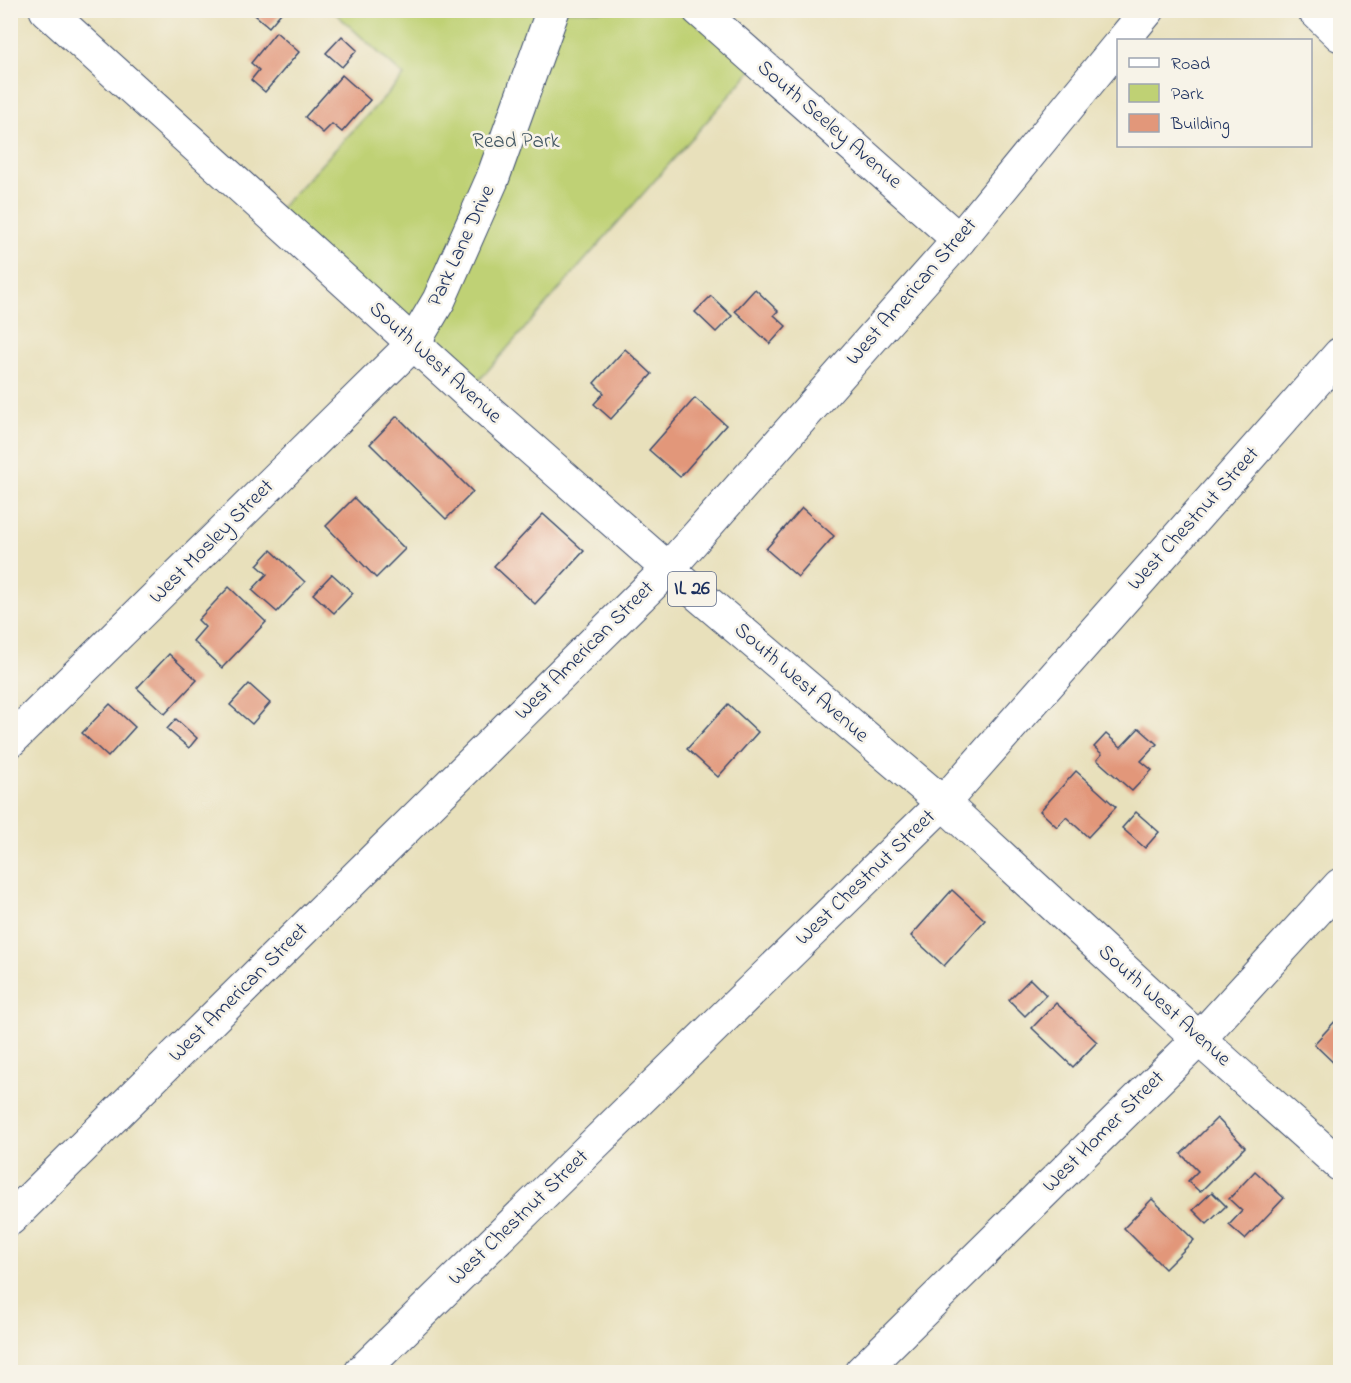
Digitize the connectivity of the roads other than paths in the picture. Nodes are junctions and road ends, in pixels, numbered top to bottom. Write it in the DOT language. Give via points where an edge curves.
graph roads {
  1 [pos="46,10"];
  2 [pos="554,10"];
  3 [pos="699,10"];
  4 [pos="1148,10"];
  5 [pos="1314,10"];
  6 [pos="1341,35"];
  7 [pos="1124,39"];
  8 [pos="1117,48"];
  9 [pos="959,240"];
  10 [pos="413,344"];
  11 [pos="1341,354"];
  12 [pos="668,569"];
  13 [pos="10,741"];
  14 [pos="942,803"];
  15 [pos="1341,885"];
  16 [pos="1198,1039"];
  17 [pos="1341,1165"];
  18 [pos="10,1219"];
  19 [pos="361,1372"];
  20 [pos="861,1372"];
  1 -- 10 [label="street, South West Avenue / IL 26"];
  2 -- 10 [label="street, Park Lane Drive" via="492,180 439,300"];
  3 -- 9 [label="street, South Seeley Avenue"];
  4 -- 7 [label="street"];
  5 -- 6 [label="street"];
  8 -- 9 [label="street, West American Street"];
  9 -- 12 [label="street, West American Street"];
  10 -- 12 [label="street, South West Avenue / IL 26"];
  10 -- 13 [label="street, West Mosley Street"];
  11 -- 14 [label="street, West Chestnut Street"];
  12 -- 14 [label="street, South West Avenue / IL 26"];
  12 -- 18 [label="street, West American Street"];
  14 -- 16 [label="street, South West Avenue / IL 26"];
  14 -- 19 [label="street, West Chestnut Street"];
  15 -- 16 [label="street, West Homer Street"];
  16 -- 17 [label="street, South West Avenue / IL 26"];
  16 -- 20 [label="street, West Homer Street"];
}
